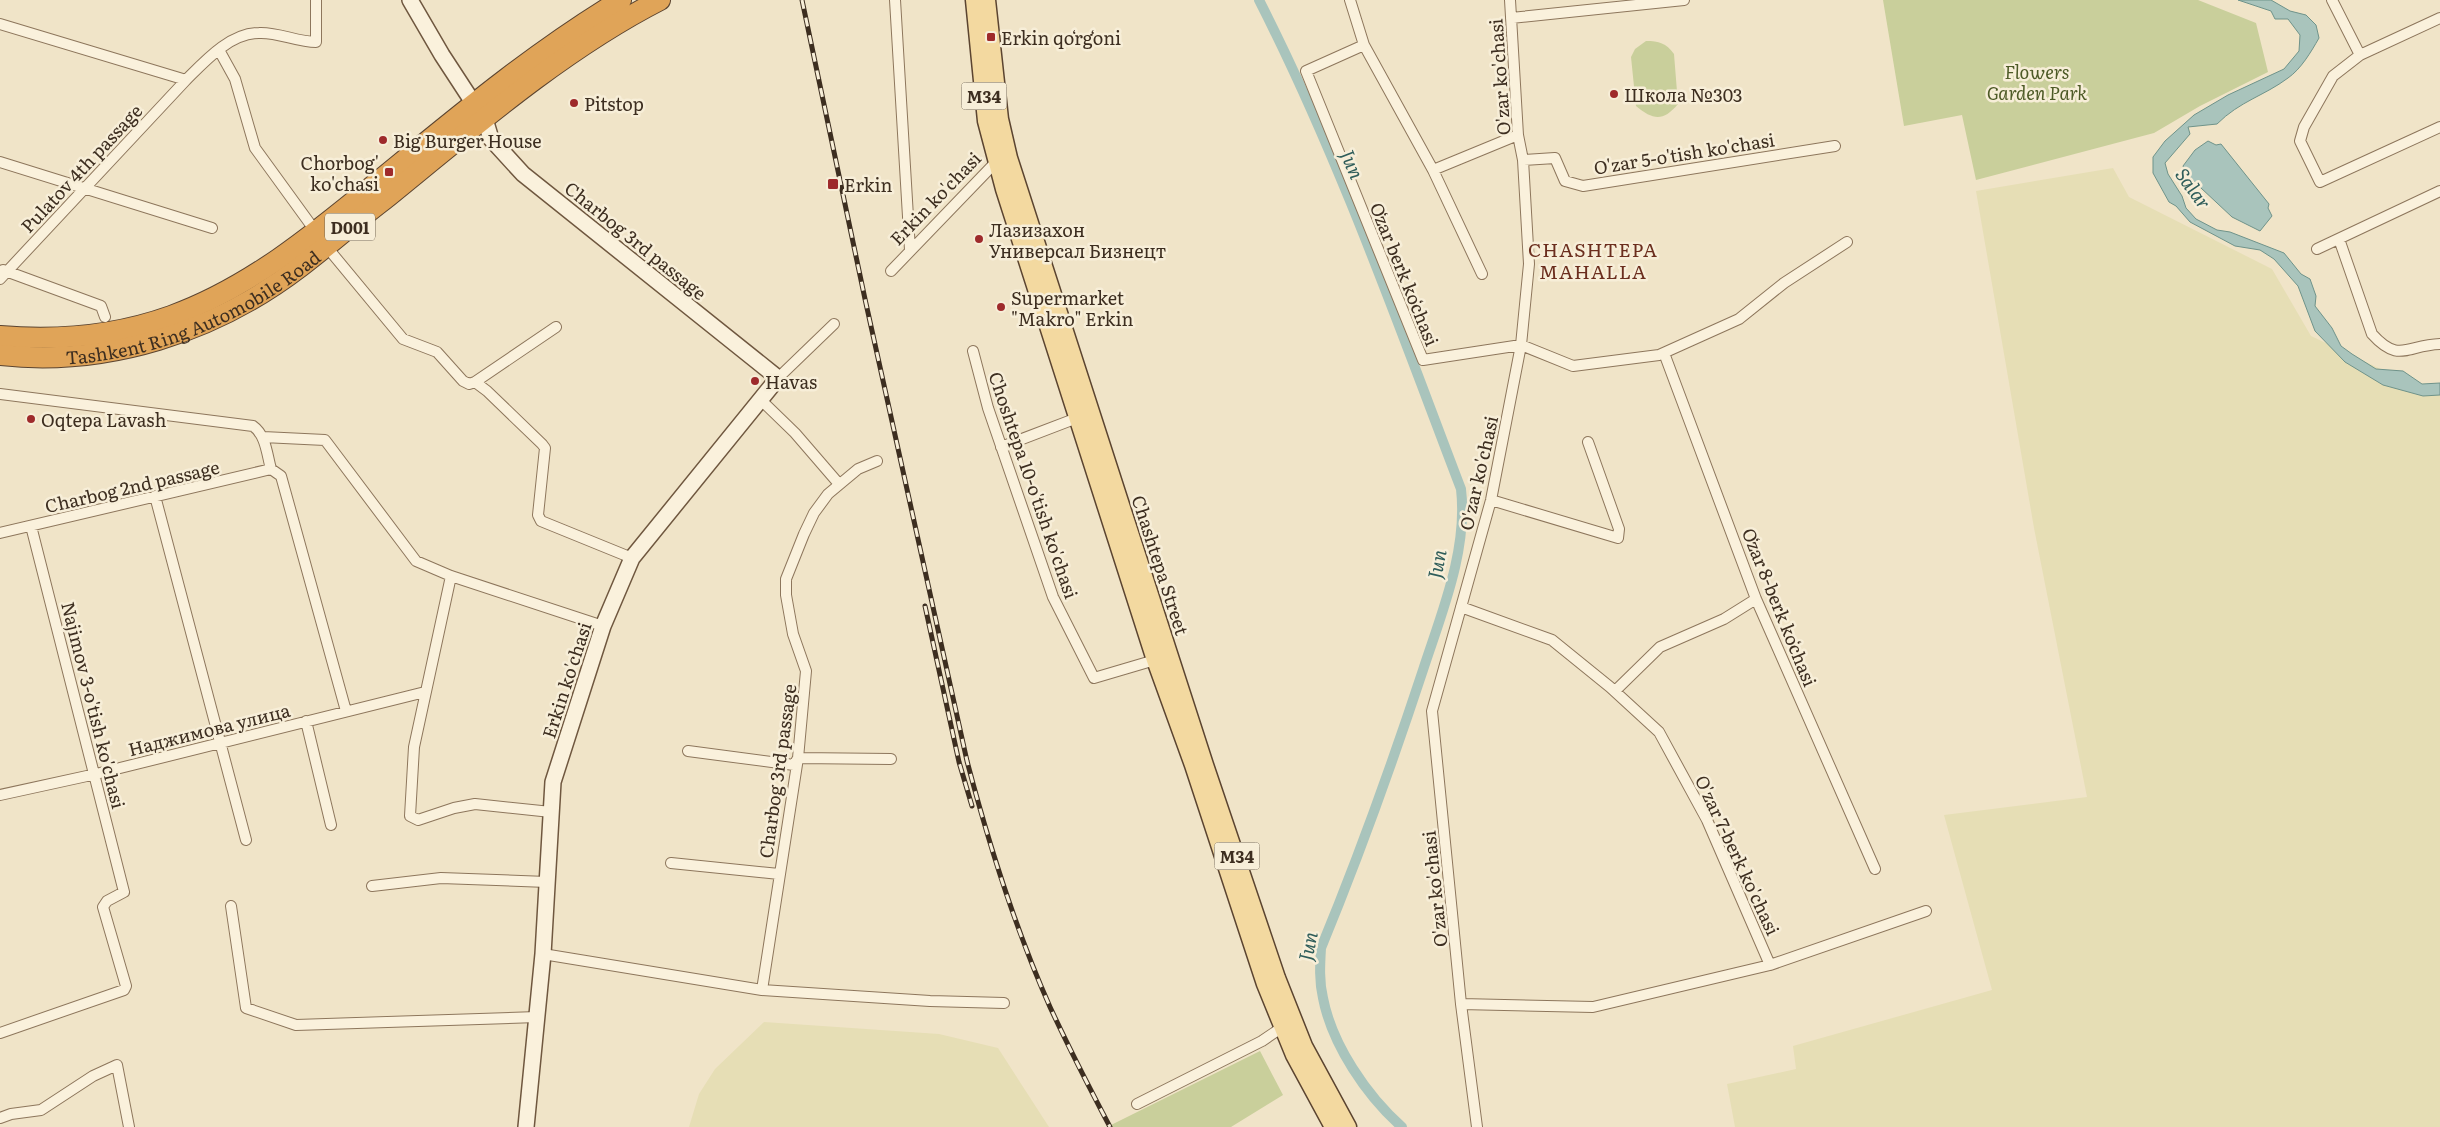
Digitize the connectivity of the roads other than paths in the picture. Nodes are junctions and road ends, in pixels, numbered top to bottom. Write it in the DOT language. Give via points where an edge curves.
graph roads {
  1 [pos="316,0"];
  2 [pos="410,0"];
  3 [pos="621,0"];
  4 [pos="660,0"];
  5 [pos="895,0"];
  6 [pos="974,0"];
  7 [pos="987,0"];
  8 [pos="1350,0"];
  9 [pos="1510,0"];
  10 [pos="1684,0"];
  11 [pos="2332,0"];
  12 [pos="1512,18"];
  13 [pos="2440,18"];
  14 [pos="0,24"];
  15 [pos="1364,46"];
  16 [pos="219,50"];
  17 [pos="2360,55"];
  18 [pos="186,80"];
  19 [pos="479,111"];
  20 [pos="2440,127"];
  21 [pos="1518,135"];
  22 [pos="1835,146"];
  23 [pos="1002,160"];
  24 [pos="1523,160"];
  25 [pos="0,162"];
  26 [pos="1433,170"];
  27 [pos="85,190"];
  28 [pos="2440,191"];
  29 [pos="212,228"];
  30 [pos="321,239"];
  31 [pos="2339,239"];
  32 [pos="1847,242"];
  33 [pos="2317,249"];
  34 [pos="910,250"];
  35 [pos="891,270"];
  36 [pos="2,273"];
  37 [pos="1482,274"];
  38 [pos="105,317"];
  39 [pos="834,324"];
  40 [pos="556,327"];
  41 [pos="0,336"];
  42 [pos="2440,344"];
  43 [pos="1521,345"];
  44 [pos="973,351"];
  45 [pos="1664,353"];
  46 [pos="0,355"];
  47 [pos="778,378"];
  48 [pos="475,382"];
  49 [pos="0,394"];
  50 [pos="761,400"];
  51 [pos="1077,418"];
  52 [pos="263,437"];
  53 [pos="1588,442"];
  54 [pos="1001,447"];
  55 [pos="877,461"];
  56 [pos="271,469"];
  57 [pos="839,484"];
  58 [pos="155,496"];
  59 [pos="1491,500"];
  60 [pos="31,526"];
  61 [pos="0,533"];
  62 [pos="632,558"];
  63 [pos="451,576"];
  64 [pos="1137,580"];
  65 [pos="1756,599"];
  66 [pos="1461,607"];
  67 [pos="603,626"];
  68 [pos="1155,660"];
  69 [pos="1615,691"];
  70 [pos="425,692"];
  71 [pos="346,711"];
  72 [pos="306,721"];
  73 [pos="220,742"];
  74 [pos="688,751"];
  75 [pos="798,758"];
  76 [pos="891,759"];
  77 [pos="96,774"];
  78 [pos="0,795"];
  79 [pos="551,812"];
  80 [pos="331,825"];
  81 [pos="246,840"];
  82 [pos="671,862"];
  83 [pos="1875,869"];
  84 [pos="779,874"];
  85 [pos="547,882"];
  86 [pos="372,886"];
  87 [pos="231,906"];
  88 [pos="1926,911"];
  89 [pos="543,954"];
  90 [pos="1770,965"];
  91 [pos="762,990"];
  92 [pos="1004,1003"];
  93 [pos="1462,1004"];
  94 [pos="537,1017"];
  95 [pos="1281,1028"];
  96 [pos="0,1033"];
  97 [pos="1137,1104"];
  98 [pos="0,1118"];
  99 [pos="129,1127"];
  100 [pos="526,1127"];
  101 [pos="1333,1127"];
  102 [pos="1348,1127"];
  103 [pos="1477,1127"];
  1 -- 16 [label="street, Pulatov 4th passage" via="316,42 260,32 241,35"];
  2 -- 19 [label="main road, Charbog 3rd passage"];
  3 -- 19 [label="highway, Tashkent Ring Automobile Road / D001" via="573,30"];
  4 -- 19 [label="highway, Tashkent Ring Automobile Road / D001"];
  5 -- 34 [label="street"];
  6 -- 23 [label="main road, Chashtepa Street / M34" via="986,121"];
  7 -- 23 [label="main road, Chashtepa Street / M34"];
  8 -- 15 [label="street"];
  9 -- 12 [label="street, O'zar ko'chasi"];
  10 -- 12 [label="street"];
  11 -- 17 [label="street"];
  12 -- 21 [label="street, O'zar ko'chasi"];
  13 -- 17 [label="street"];
  14 -- 18 [label="street"];
  15 -- 26 [label="street"];
  15 -- 43 [label="street, Oʻzar berk koʻchasi" via="1306,71 1423,360"];
  16 -- 18 [label="street, Pulatov 4th passage"];
  16 -- 30 [label="street" via="235,79 255,148"];
  17 -- 20 [label="street" via="2333,76 2304,127 2300,141 2320,182"];
  18 -- 27 [label="street, Pulatov 4th passage"];
  19 -- 30 [label="highway, Tashkent Ring Automobile Road / D001"];
  19 -- 47 [label="main road, Charbog 3rd passage" via="491,139 523,174"];
  21 -- 24 [label="street, O'zar ko'chasi"];
  21 -- 26 [label="street"];
  22 -- 24 [label="street, O'zar 5-o'tish ko'chasi" via="1583,186 1565,181 1555,158"];
  23 -- 34 [label="street, Erkin ko'chasi"];
  23 -- 51 [label="main road, Chashtepa Street / M34"];
  23 -- 64 [label="main road, Chashtepa Street / M34"];
  24 -- 43 [label="street, O'zar ko'chasi" via="1529,264"];
  25 -- 27 [label="street"];
  26 -- 37 [label="street"];
  27 -- 29 [label="street"];
  27 -- 36 [label="street, Pulatov 4th passage"];
  28 -- 31 [label="street"];
  30 -- 41 [label="highway, Tashkent Ring Automobile Road / D001" via="231,288 166,318 113,332 76,337"];
  30 -- 46 [label="highway, Tashkent Ring Automobile Road / D001" via="271,287 180,334 148,344 74,357 36,359"];
  30 -- 48 [label="street" via="403,339 437,352 463,381"];
  31 -- 33 [label="street"];
  31 -- 42 [label="street" via="2372,334 2383,346 2397,352"];
  32 -- 45 [label="street" via="1784,283 1739,319"];
  34 -- 35 [label="street, Erkin ko'chasi"];
  36 -- 38 [label="street" via="101,306"];
  39 -- 47 [label="street, Erkin ko'chasi"];
  40 -- 48 [label="street"];
  43 -- 45 [label="street" via="1573,366"];
  43 -- 59 [label="street, O'zar ko'chasi"];
  44 -- 54 [label="street, Choshtepa 10-o'tish ko'chasi"];
  45 -- 65 [label="street, Oʻzar 8-berk koʻchasi"];
  47 -- 50 [label="main road, Erkin ko'chasi"];
  48 -- 62 [label="street" via="545,448 538,519"];
  49 -- 52 [label="street" via="253,426"];
  50 -- 57 [label="street"];
  50 -- 62 [label="main road, Erkin ko'chasi"];
  51 -- 54 [label="street"];
  51 -- 64 [label="main road, Chashtepa Street / M34"];
  52 -- 56 [label="street"];
  52 -- 63 [label="street" via="325,440 416,561"];
  53 -- 59 [label="street" via="1619,529 1618,538"];
  54 -- 68 [label="street, Choshtepa 10-o'tish ko'chasi" via="1053,597 1094,678"];
  55 -- 57 [label="street, Chаrbog 3rd passage" via="858,469"];
  56 -- 58 [label="street, Charbog 2nd passage"];
  56 -- 71 [label="street" via="281,476"];
  57 -- 75 [label="street, Chаrbog 3rd passage" via="814,513 786,579 793,634 806,671"];
  58 -- 60 [label="street, Charbog 2nd passage"];
  58 -- 73 [label="street"];
  59 -- 66 [label="street, O'zar ko'chasi"];
  60 -- 61 [label="street, Charbog 2nd passage"];
  60 -- 77 [label="street, Najimov 3-o'tish ko'chasi"];
  62 -- 67 [label="main road, Erkin ko'chasi"];
  63 -- 67 [label="street"];
  63 -- 70 [label="street"];
  64 -- 68 [label="main road, Chashtepa Street / M34"];
  64 -- 102 [label="main road, Chashtepa Street / M34" via="1285,1000 1304,1046"];
  65 -- 69 [label="street" via="1724,619 1660,647"];
  65 -- 83 [label="street, Oʻzar 8-berk koʻchasi"];
  66 -- 69 [label="street, O'zar 7-berk ko'chasi" via="1552,640"];
  66 -- 93 [label="street, O'zar ko'chasi" via="1432,711"];
  67 -- 79 [label="main road, Erkin ko'chasi" via="553,782"];
  68 -- 95 [label="main road, Chashtepa Street / M34"];
  69 -- 90 [label="street, O'zar 7-berk ko'chasi" via="1659,732 1708,820"];
  70 -- 71 [label="street, Наджимова улица"];
  70 -- 79 [label="street" via="414,747 409,812 412,818 418,820 475,804"];
  71 -- 72 [label="street, Наджимова улица"];
  72 -- 73 [label="street, Наджимова улица"];
  72 -- 80 [label="street"];
  73 -- 77 [label="street, Наджимова улица"];
  73 -- 81 [label="street"];
  74 -- 75 [label="street" via="794,765"];
  75 -- 76 [label="street"];
  75 -- 84 [label="street, Chаrbog 3rd passage"];
  77 -- 78 [label="street, Наджимова улица"];
  77 -- 96 [label="street, Najimov 3-o'tish ko'chasi" via="124,892 106,901 104,907 126,988"];
  79 -- 85 [label="main road, Erkin ko'chasi"];
  82 -- 84 [label="street"];
  84 -- 91 [label="street, Chаrbog 3rd passage"];
  85 -- 86 [label="street" via="440,878"];
  85 -- 89 [label="main road, Erkin ko'chasi"];
  87 -- 94 [label="street" via="246,1008 296,1025"];
  88 -- 90 [label="street"];
  89 -- 91 [label="street"];
  89 -- 94 [label="main road, Erkin ko'chasi"];
  90 -- 93 [label="street" via="1593,1007"];
  91 -- 92 [label="street"];
  93 -- 103 [label="street, O'zar ko'chasi"];
  94 -- 100 [label="main road, Erkin ko'chasi"];
  95 -- 97 [label="street" via="1262,1041"];
  95 -- 101 [label="main road, Chashtepa Street / M34"];
  98 -- 99 [label="street" via="42,1110 93,1076 117,1065"];
}
